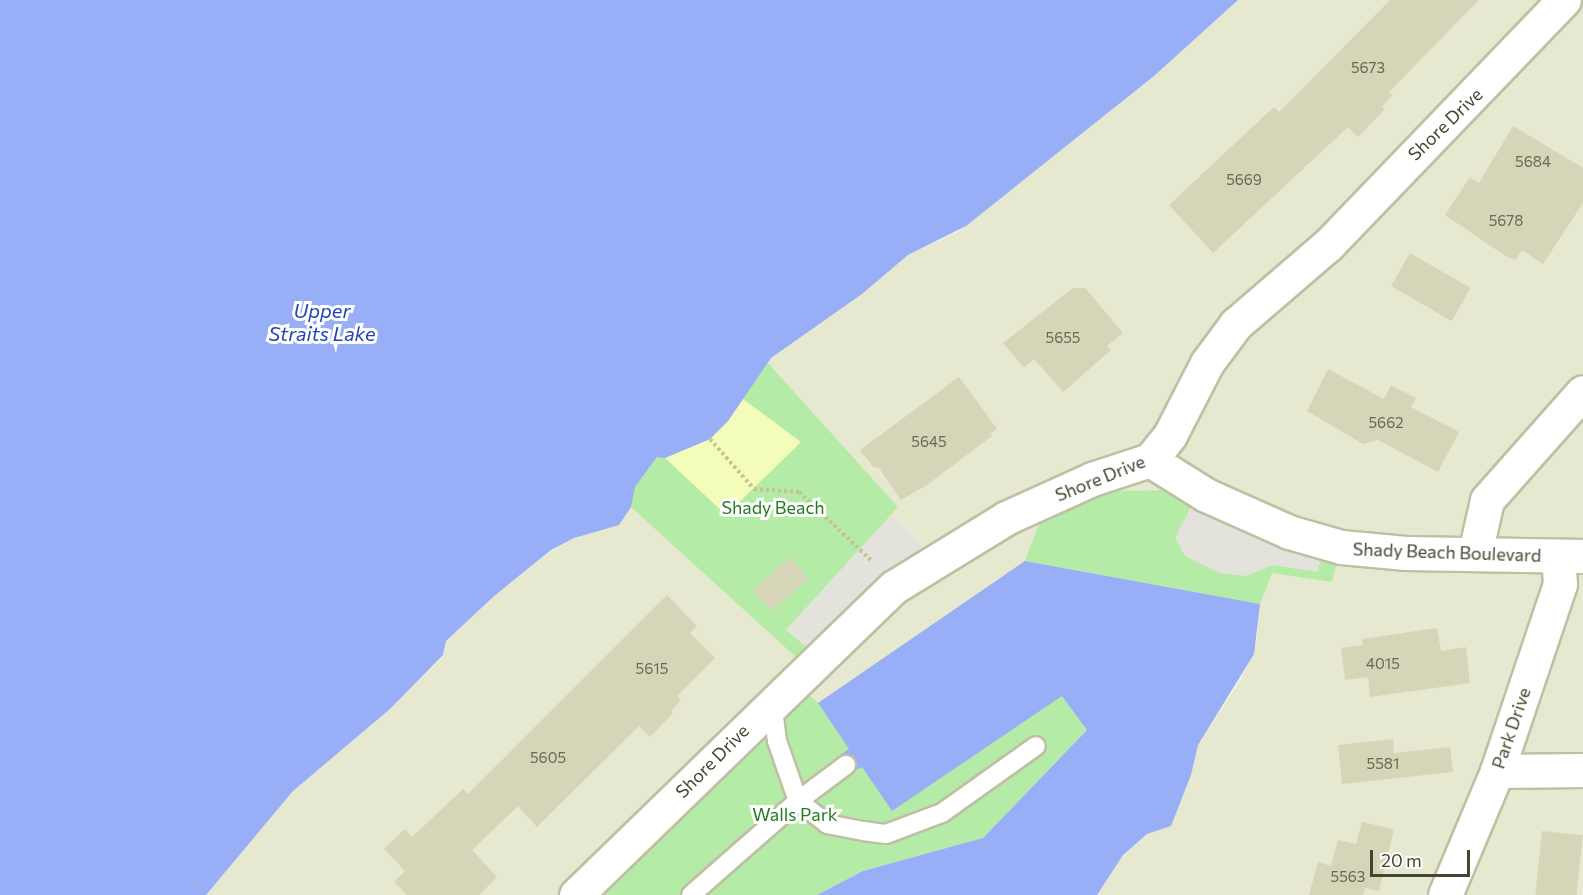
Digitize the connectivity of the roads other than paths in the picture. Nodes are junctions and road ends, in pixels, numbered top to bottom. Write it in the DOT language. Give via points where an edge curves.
graph roads {
  1 [pos="1564,0"];
  2 [pos="1583,392"];
  3 [pos="1150,460"];
  4 [pos="1475,553"];
  5 [pos="1570,556"];
  6 [pos="771,701"];
  7 [pos="1036,746"];
  8 [pos="846,765"];
  9 [pos="1583,770"];
  10 [pos="1497,771"];
  11 [pos="798,801"];
  12 [pos="576,895"];
  13 [pos="691,895"];
  14 [pos="1445,895"];
  1 -- 3 [label="street, Shore Drive" via="1328,245 1236,324 1207,363 1170,435"];
  2 -- 4 [label="street" via="1487,500"];
  3 -- 4 [label="street, Shady Beach Boulevard" via="1206,495 1324,543 1406,553"];
  3 -- 6 [label="street, Shore Drive" via="1092,479 1006,518 894,586"];
  4 -- 5 [label="street, Shady Beach Boulevard"];
  5 -- 10 [label="street, Park Drive"];
  6 -- 11 [label="lane" via="777,741"];
  6 -- 12 [label="street, Shore Drive"];
  7 -- 11 [label="lane" via="942,813 886,834 827,824"];
  8 -- 11 [label="lane"];
  9 -- 10 [label="street"];
  10 -- 14 [label="street, Park Drive"];
  11 -- 13 [label="lane"];
}
